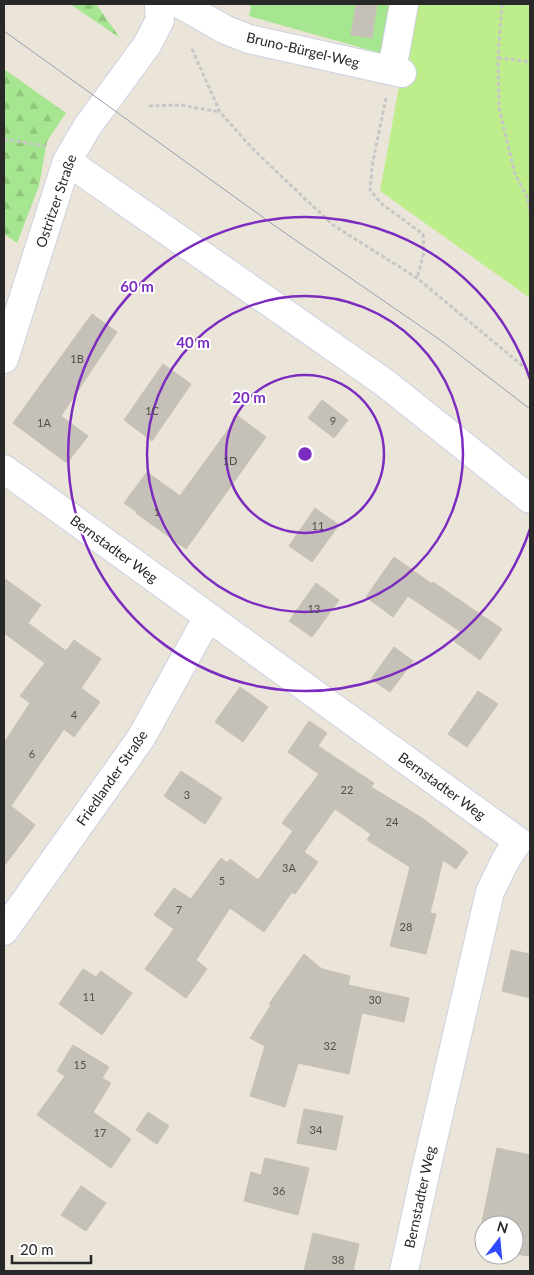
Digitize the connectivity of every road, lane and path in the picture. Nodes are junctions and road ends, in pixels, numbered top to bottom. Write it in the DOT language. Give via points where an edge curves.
graph roads {
  1 [pos="159,4"];
  2 [pos="180,4"];
  3 [pos="404,4"];
  4 [pos="502,4"];
  5 [pos="192,49"];
  6 [pos="498,58"];
  7 [pos="530,62"];
  8 [pos="397,72"];
  9 [pos="149,106"];
  10 [pos="220,112"];
  11 [pos="4,140"];
  12 [pos="67,161"];
  13 [pos="529,199"];
  14 [pos="530,213"];
  15 [pos="417,278"];
  16 [pos="4,359"];
  17 [pos="530,372"];
  18 [pos="4,469"];
  19 [pos="530,499"];
  20 [pos="208,617"];
  21 [pos="4,931"];
  22 [pos="404,1271"];
  1 -- 12 [label="street, Ostritzer Straße" via="160,20 147,45 87,127"];
  2 -- 8 [label="street, Bruno-Bürgel-Weg" via="249,39"];
  3 -- 8 [label="street"];
  4 -- 6 [label="path"];
  5 -- 10 [label="path"];
  6 -- 7 [label="path"];
  6 -- 13 [label="path" via="499,108 515,174"];
  8 -- 15 [label="path" via="372,166 370,190 382,204 423,234 424,253"];
  9 -- 10 [label="path" via="180,106"];
  10 -- 15 [label="path" via="258,154 333,225"];
  11 -- 12 [label="path" via="50,147"];
  12 -- 16 [label="street, Ostritzer Straße"];
  12 -- 19 [label="street" via="385,382"];
  13 -- 14 [label="path"];
  15 -- 17 [label="path"];
  18 -- 20 [label="street, Bernstadter Weg"];
  20 -- 21 [label="street, Friedlander Straße" via="142,738"];
  20 -- 22 [label="street, Bernstadter Weg" via="518,841 490,892"];
}
